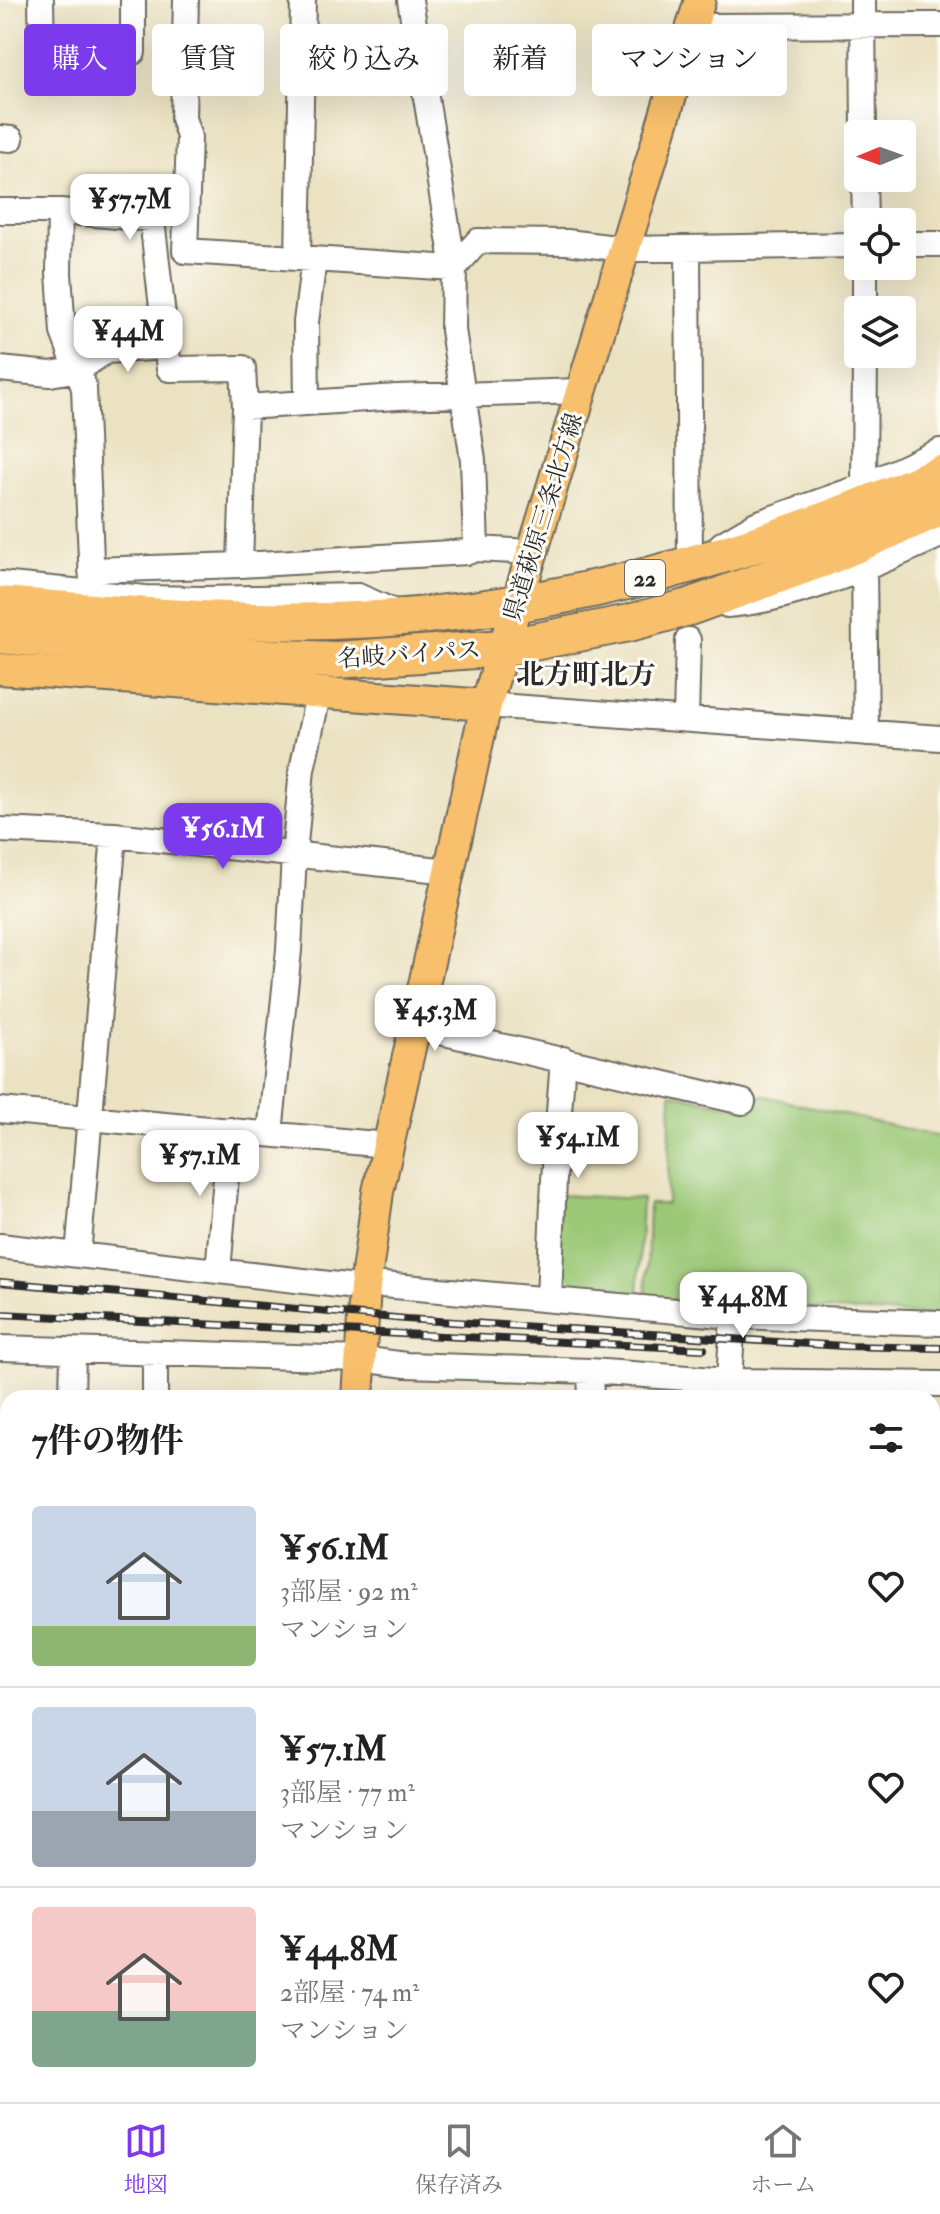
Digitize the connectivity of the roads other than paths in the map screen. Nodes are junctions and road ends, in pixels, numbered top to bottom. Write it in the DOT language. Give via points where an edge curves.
graph roads {
  1 [pos="41,0"];
  2 [pos="133,0"];
  3 [pos="186,0"];
  4 [pos="303,0"];
  5 [pos="410,0"];
  6 [pos="863,0"];
  7 [pos="696,13"];
  8 [pos="940,25"];
  9 [pos="862,26"];
  10 [pos="864,120"];
  11 [pos="0,211"];
  12 [pos="60,211"];
  13 [pos="916,244"];
  14 [pos="940,244"];
  15 [pos="844,245"];
  16 [pos="155,249"];
  17 [pos="624,249"];
  18 [pos="688,249"];
  19 [pos="185,251"];
  20 [pos="306,259"];
  21 [pos="454,268"];
  22 [pos="166,347"];
  23 [pos="865,368"];
  24 [pos="0,369"];
  25 [pos="79,369"];
  26 [pos="580,391"];
  27 [pos="461,396"];
  28 [pos="307,403"];
  29 [pos="245,407"];
  30 [pos="940,451"];
  31 [pos="940,474"];
  32 [pos="864,486"];
  33 [pos="940,508"];
  34 [pos="940,535"];
  35 [pos="476,549"];
  36 [pos="533,552"];
  37 [pos="690,564"];
  38 [pos="240,565"];
  39 [pos="864,567"];
  40 [pos="91,570"];
  41 [pos="0,584"];
  42 [pos="93,594"];
  43 [pos="0,605"];
  44 [pos="516,605"];
  45 [pos="403,616"];
  46 [pos="688,624"];
  47 [pos="0,635"];
  48 [pos="503,648"];
  49 [pos="0,669"];
  50 [pos="319,691"];
  51 [pos="486,705"];
  52 [pos="686,719"];
  53 [pos="866,733"];
  54 [pos="940,738"];
  55 [pos="0,830"];
  56 [pos="114,835"];
  57 [pos="294,855"];
  58 [pos="449,871"];
  59 [pos="414,1026"];
  60 [pos="563,1059"];
  61 [pos="743,1102"];
  62 [pos="0,1110"];
  63 [pos="89,1117"];
  64 [pos="230,1130"];
  65 [pos="270,1133"];
  66 [pos="387,1145"];
  67 [pos="0,1246"];
  68 [pos="78,1255"];
  69 [pos="218,1271"];
  70 [pos="365,1287"];
  71 [pos="549,1299"];
  72 [pos="733,1316"];
  73 [pos="940,1323"];
  74 [pos="0,1348"];
  75 [pos="73,1352"];
  76 [pos="155,1353"];
  77 [pos="361,1359"];
  78 [pos="590,1371"];
  79 [pos="940,1384"];
  80 [pos="731,1389"];
  81 [pos="72,1390"];
  82 [pos="155,1390"];
  83 [pos="359,1390"];
  84 [pos="591,1390"];
  1 -- 2 [label="street" via="42,51 133,52"];
  3 -- 19 [label="street"];
  4 -- 20 [label="street"];
  5 -- 21 [label="street"];
  6 -- 9 [label="street"];
  7 -- 9 [label="street"];
  7 -- 17 [label="main road, 県道萩原三条北方線"];
  8 -- 9 [label="street"];
  9 -- 10 [label="street"];
  11 -- 12 [label="street"];
  12 -- 16 [label="street" via="152,219"];
  12 -- 25 [label="street" via="63,332"];
  13 -- 14 [label="street"];
  15 -- 18 [label="street"];
  16 -- 19 [label="street"];
  16 -- 22 [label="street"];
  17 -- 18 [label="street"];
  17 -- 21 [label="street" via="478,241"];
  17 -- 26 [label="main road, 県道萩原三条北方線"];
  18 -- 37 [label="street"];
  19 -- 20 [label="street"];
  20 -- 21 [label="street"];
  20 -- 28 [label="street"];
  21 -- 27 [label="street" via="453,330"];
  22 -- 25 [label="street" via="106,351"];
  22 -- 29 [label="street" via="169,369 243,368"];
  23 -- 32 [label="street"];
  24 -- 25 [label="street" via="50,374"];
  25 -- 40 [label="street"];
  26 -- 27 [label="street"];
  26 -- 36 [label="main road, 県道萩原三条北方線"];
  27 -- 28 [label="street"];
  27 -- 35 [label="street" via="473,460"];
  28 -- 29 [label="street"];
  29 -- 38 [label="street"];
  30 -- 32 [label="street"];
  31 -- 37 [label="highway, 名岐バイパス / 22" via="810,528"];
  32 -- 37 [label="street" via="756,524"];
  33 -- 46 [label="highway, 名岐バイパス / 22"];
  34 -- 39 [label="street"];
  35 -- 36 [label="street"];
  35 -- 38 [label="street"];
  36 -- 44 [label="main road, 県道萩原三条北方線"];
  37 -- 44 [label="highway, 名岐バイパス / 22"];
  38 -- 40 [label="street"];
  39 -- 46 [label="street"];
  39 -- 53 [label="street"];
  40 -- 42 [label="street"];
  41 -- 42 [label="street"];
  42 -- 45 [label="street" via="204,599 358,596"];
  43 -- 45 [label="highway, 名岐バイパス / 22" via="225,622"];
  44 -- 45 [label="highway, 名岐バイパス / 22"];
  44 -- 48 [label="main road, 県道萩原三条北方線"];
  46 -- 48 [label="highway, 名岐バイパス / 22" via="629,623"];
  46 -- 52 [label="street"];
  47 -- 48 [label="highway, 名岐バイパス / 22" via="226,656 337,660"];
  48 -- 51 [label="main road, 県道萩原三条北方線"];
  49 -- 50 [label="main road"];
  50 -- 51 [label="main road"];
  50 -- 57 [label="street" via="302,769"];
  51 -- 52 [label="street"];
  51 -- 58 [label="main road, 県道萩原三条北方線"];
  52 -- 53 [label="street"];
  53 -- 54 [label="street"];
  55 -- 56 [label="street"];
  56 -- 57 [label="street"];
  56 -- 63 [label="street"];
  57 -- 58 [label="street"];
  57 -- 65 [label="street"];
  58 -- 59 [label="main road, 県道萩原三条北方線"];
  59 -- 60 [label="street"];
  59 -- 66 [label="main road, 県道萩原三条北方線"];
  60 -- 61 [label="street"];
  60 -- 71 [label="street"];
  62 -- 63 [label="street"];
  63 -- 64 [label="street"];
  63 -- 68 [label="street"];
  64 -- 65 [label="street"];
  64 -- 69 [label="street"];
  65 -- 66 [label="street"];
  66 -- 70 [label="main road, 県道萩原三条北方線"];
  67 -- 68 [label="street"];
  68 -- 69 [label="street"];
  69 -- 70 [label="street"];
  70 -- 71 [label="street"];
  70 -- 77 [label="main road, 県道萩原三条北方線"];
  71 -- 72 [label="street"];
  72 -- 73 [label="street"];
  72 -- 80 [label="street"];
  74 -- 75 [label="street"];
  75 -- 76 [label="street"];
  75 -- 81 [label="street"];
  76 -- 77 [label="street"];
  76 -- 82 [label="street"];
  77 -- 78 [label="street"];
  77 -- 83 [label="main road, 県道萩原三条北方線"];
  78 -- 80 [label="street"];
  78 -- 84 [label="street"];
  79 -- 80 [label="street"];
}
